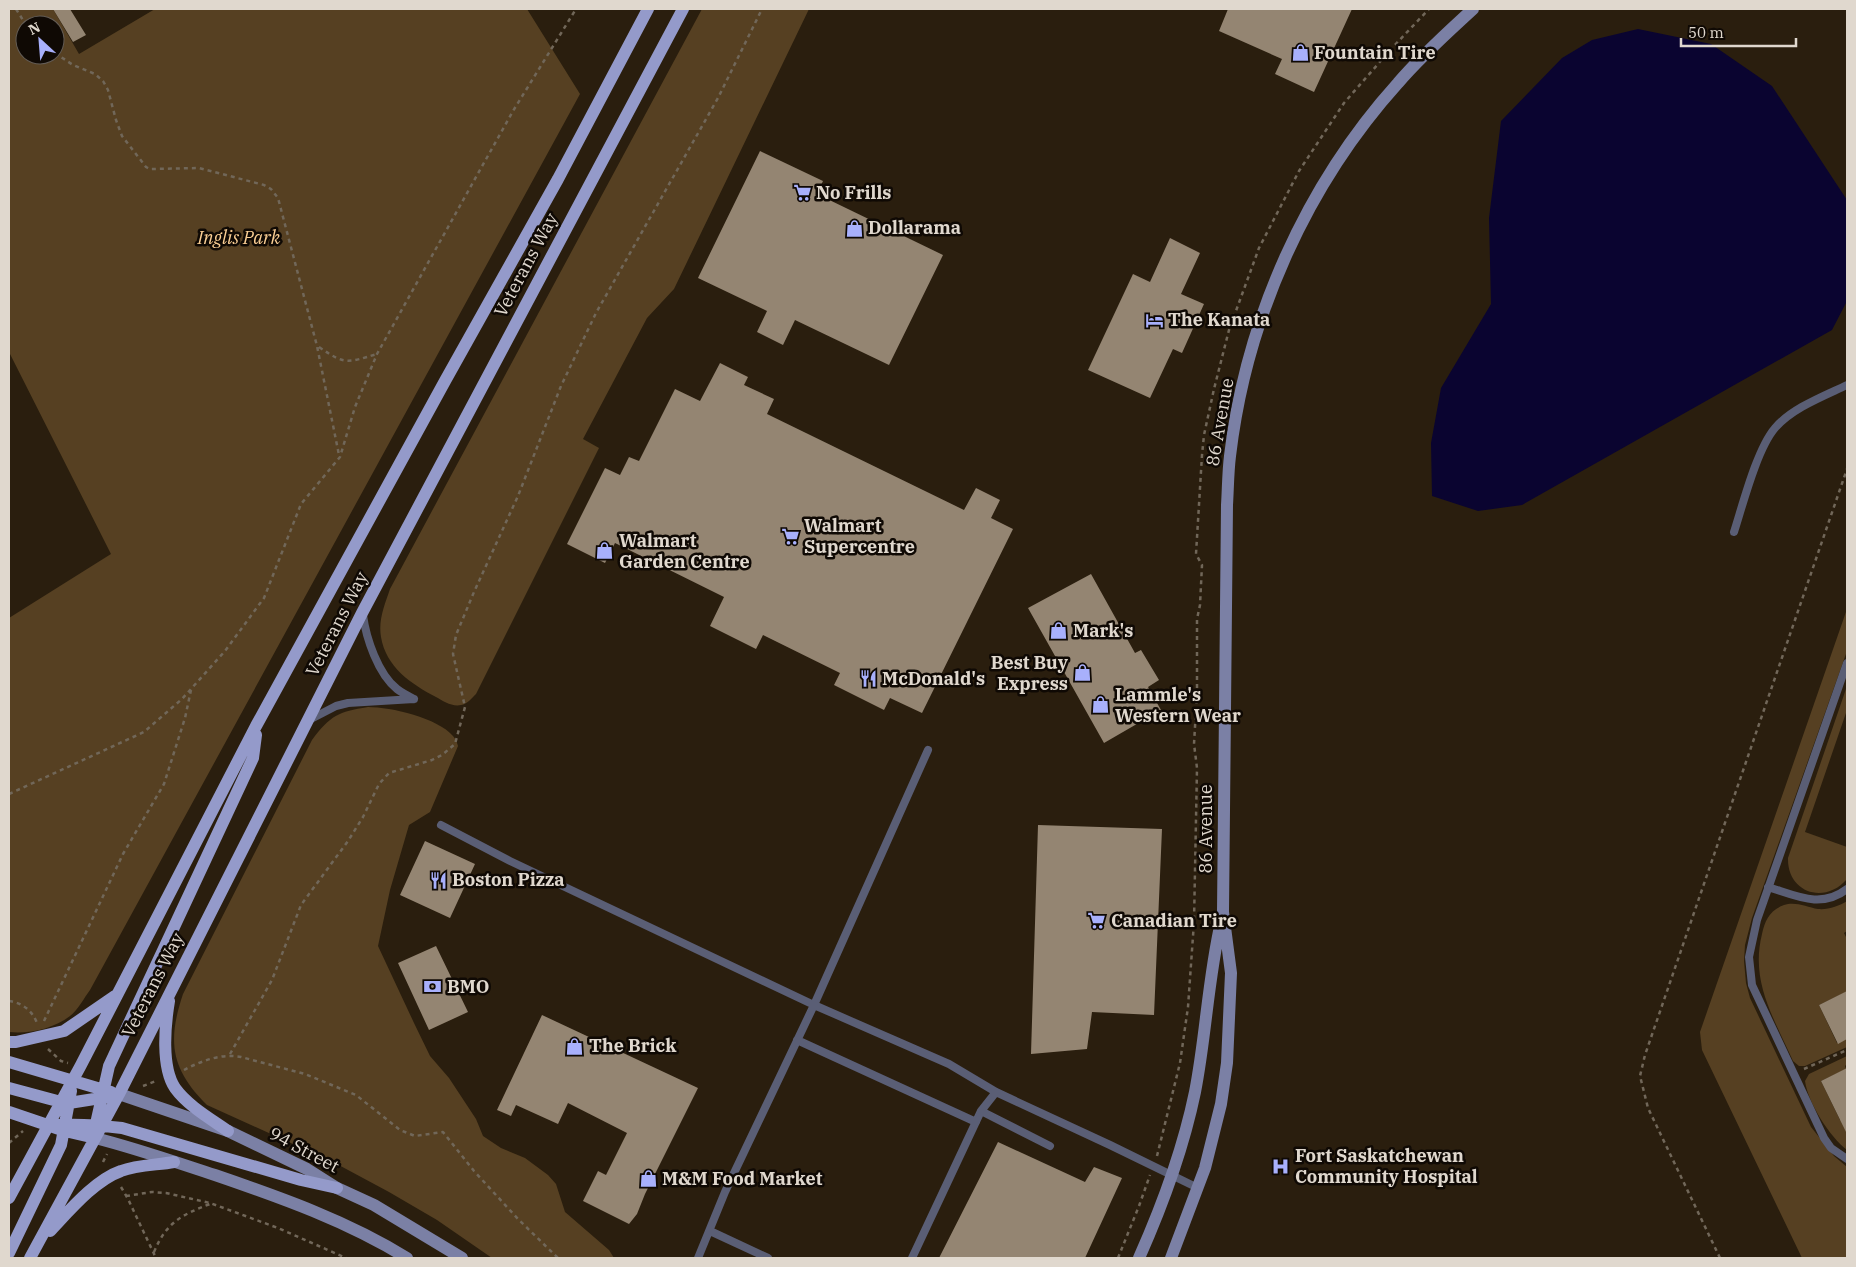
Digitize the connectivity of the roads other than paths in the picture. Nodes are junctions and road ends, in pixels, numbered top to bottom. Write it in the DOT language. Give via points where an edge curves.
graph roads {
  1 [pos="648,9"];
  2 [pos="683,9"];
  3 [pos="1473,9"];
  4 [pos="1847,385"];
  5 [pos="1734,532"];
  6 [pos="362,613"];
  7 [pos="1847,663"];
  8 [pos="307,720"];
  9 [pos="256,726"];
  10 [pos="928,750"];
  11 [pos="441,825"];
  12 [pos="1768,887"];
  13 [pos="1847,889"];
  14 [pos="1223,912"];
  15 [pos="171,989"];
  16 [pos="117,994"];
  17 [pos="814,1005"];
  18 [pos="797,1040"];
  19 [pos="9,1042"];
  20 [pos="9,1062"];
  21 [pos="72,1081"];
  22 [pos="9,1088"];
  23 [pos="996,1092"];
  24 [pos="102,1094"];
  25 [pos="119,1094"];
  26 [pos="65,1103"];
  27 [pos="981,1111"];
  28 [pos="9,1112"];
  29 [pos="976,1122"];
  30 [pos="98,1124"];
  31 [pos="48,1126"];
  32 [pos="65,1127"];
  33 [pos="228,1131"];
  34 [pos="95,1138"];
  35 [pos="1050,1146"];
  36 [pos="1847,1159"];
  37 [pos="174,1162"];
  38 [pos="1172,1177"];
  39 [pos="337,1188"];
  40 [pos="1198,1188"];
  41 [pos="9,1198"];
  42 [pos="710,1231"];
  43 [pos="39,1241"];
  44 [pos="9,1253"];
  45 [pos="30,1258"];
  46 [pos="407,1258"];
  47 [pos="462,1258"];
  48 [pos="698,1258"];
  49 [pos="768,1258"];
  50 [pos="912,1258"];
  51 [pos="1139,1258"];
  52 [pos="1171,1258"];
  1 -- 9 [label="main road, Veterans Way" via="558,179"];
  2 -- 6 [label="main road, Veterans Way"];
  3 -- 14 [label="street, 86 Avenue" via="1398,83 1339,158 1297,232 1258,328 1236,419 1229,476"];
  4 -- 5 [label="lane" via="1800,407 1775,427 1762,448"];
  6 -- 8 [label="main road, Veterans Way"];
  6 -- 8 [label="lane" via="369,645 383,672 396,689 414,699 348,703"];
  7 -- 12 [label="lane"];
  8 -- 15 [label="main road, Veterans Way"];
  9 -- 16 [label="main road, Veterans Way"];
  9 -- 24 [label="main road" via="253,758 109,1066"];
  10 -- 17 [label="lane"];
  11 -- 17 [label="lane"];
  12 -- 13 [label="lane" via="1802,898 1821,900"];
  12 -- 36 [label="lane" via="1749,957 1752,985 1824,1138 1831,1148"];
  14 -- 38 [label="street, 86 Avenue" via="1212,961 1195,1091"];
  14 -- 40 [label="street, 86 Avenue" via="1231,974 1227,1063 1213,1139"];
  15 -- 25 [label="main road, Veterans Way"];
  15 -- 33 [label="main road" via="165,1028 167,1066 174,1087"];
  16 -- 19 [label="main road" via="64,1031"];
  16 -- 21 [label="main road, Veterans Way"];
  17 -- 18 [label="lane"];
  17 -- 23 [label="lane" via="949,1064"];
  18 -- 29 [label="lane"];
  18 -- 42 [label="lane" via="725,1192"];
  20 -- 21 [label="main road"];
  21 -- 24 [label="main road"];
  21 -- 26 [label="main road, Veterans Way"];
  22 -- 26 [label="main road"];
  23 -- 27 [label="lane"];
  23 -- 38 [label="lane"];
  24 -- 25 [label="main road"];
  24 -- 26 [label="main road"];
  24 -- 30 [label="main road"];
  25 -- 30 [label="main road, Veterans Way"];
  25 -- 33 [label="street, 94 Street"];
  26 -- 31 [label="main road, Veterans Way"];
  26 -- 32 [label="main road"];
  27 -- 29 [label="lane"];
  27 -- 35 [label="lane"];
  28 -- 31 [label="main road"];
  29 -- 50 [label="lane"];
  30 -- 32 [label="main road"];
  30 -- 34 [label="main road"];
  30 -- 39 [label="main road"];
  31 -- 32 [label="main road"];
  31 -- 41 [label="main road, Veterans Way"];
  32 -- 34 [label="main road"];
  32 -- 44 [label="main road" via="61,1145"];
  33 -- 39 [label="street, 94 Street" via="307,1169"];
  34 -- 37 [label="street"];
  34 -- 43 [label="main road"];
  37 -- 43 [label="main road" via="112,1174"];
  37 -- 46 [label="street" via="328,1216"];
  38 -- 40 [label="lane"];
  38 -- 51 [label="street, 86 Avenue"];
  39 -- 47 [label="street, 94 Street" via="374,1205"];
  40 -- 52 [label="street, 86 Avenue"];
  42 -- 48 [label="lane"];
  42 -- 49 [label="lane"];
  43 -- 45 [label="main road"];
}
